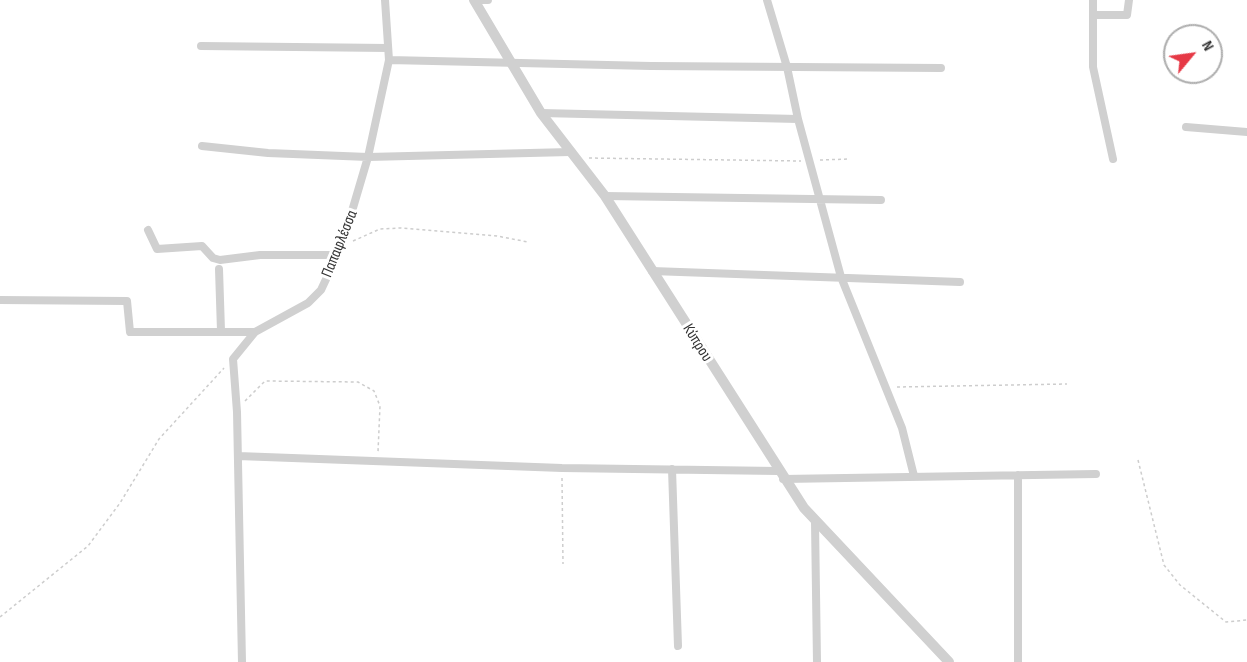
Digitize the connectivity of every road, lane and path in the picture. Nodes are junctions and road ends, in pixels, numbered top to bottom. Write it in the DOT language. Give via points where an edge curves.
graph roads {
  1 [pos="385,0"];
  2 [pos="474,0"];
  3 [pos="488,0"];
  4 [pos="767,0"];
  5 [pos="1093,0"];
  6 [pos="1129,0"];
  7 [pos="1094,15"];
  8 [pos="201,46"];
  9 [pos="388,48"];
  10 [pos="389,60"];
  11 [pos="511,62"];
  12 [pos="787,67"];
  13 [pos="941,68"];
  14 [pos="541,113"];
  15 [pos="798,119"];
  16 [pos="1186,127"];
  17 [pos="1247,132"];
  18 [pos="202,146"];
  19 [pos="573,156"];
  20 [pos="368,157"];
  21 [pos="849,159"];
  22 [pos="1113,159"];
  23 [pos="810,161"];
  24 [pos="604,196"];
  25 [pos="819,198"];
  26 [pos="881,200"];
  27 [pos="148,230"];
  28 [pos="528,242"];
  29 [pos="342,245"];
  30 [pos="338,255"];
  31 [pos="219,269"];
  32 [pos="652,271"];
  33 [pos="841,278"];
  34 [pos="960,282"];
  35 [pos="0,300"];
  36 [pos="221,331"];
  37 [pos="255,332"];
  38 [pos="233,359"];
  39 [pos="1067,384"];
  40 [pos="887,387"];
  41 [pos="237,412"];
  42 [pos="238,456"];
  43 [pos="1138,460"];
  44 [pos="373,461"];
  45 [pos="562,468"];
  46 [pos="672,469"];
  47 [pos="1096,474"];
  48 [pos="781,475"];
  49 [pos="1018,475"];
  50 [pos="914,477"];
  51 [pos="815,522"];
  52 [pos="563,564"];
  53 [pos="0,617"];
  54 [pos="1247,620"];
  55 [pos="678,646"];
  56 [pos="242,662"];
  57 [pos="817,662"];
  58 [pos="949,662"];
  59 [pos="1018,662"];
  1 -- 9 [label="street, Παπαφλέσσα"];
  2 -- 3 [label="street"];
  2 -- 11 [label="street, Κύπρου"];
  4 -- 12 [label="street"];
  5 -- 7 [label="street"];
  6 -- 7 [label="street" via="1127,15"];
  7 -- 22 [label="street" via="1093,67"];
  8 -- 9 [label="street"];
  9 -- 10 [label="street, Παπαφλέσσα"];
  10 -- 11 [label="street"];
  10 -- 20 [label="street, Παπαφλέσσα"];
  11 -- 12 [label="street"];
  11 -- 14 [label="street, Κύπρου"];
  12 -- 13 [label="street"];
  12 -- 15 [label="street"];
  14 -- 15 [label="street"];
  14 -- 19 [label="street, Κύπρου"];
  15 -- 23 [label="street"];
  16 -- 17 [label="street"];
  18 -- 20 [label="street"];
  19 -- 20 [label="street"];
  19 -- 23 [label="path"];
  19 -- 24 [label="street, Κύπρου"];
  20 -- 29 [label="street, Παπαφλέσσα"];
  21 -- 23 [label="path"];
  23 -- 25 [label="street"];
  24 -- 25 [label="street"];
  24 -- 32 [label="street, Κύπρου"];
  25 -- 26 [label="street"];
  25 -- 33 [label="street"];
  27 -- 30 [label="street" via="157,249 202,246 220,260 260,255"];
  28 -- 29 [label="path" via="399,228 380,229"];
  29 -- 30 [label="street, Παπαφλέσσα"];
  30 -- 37 [label="street, Παπαφλέσσα" via="321,290 308,303"];
  31 -- 36 [label="street"];
  32 -- 33 [label="street"];
  32 -- 48 [label="street, Κύπρου"];
  33 -- 34 [label="street"];
  33 -- 40 [label="street"];
  35 -- 36 [label="street" via="127,301 130,332"];
  36 -- 37 [label="street"];
  37 -- 38 [label="street, Παπαφλέσσα"];
  38 -- 41 [label="street"];
  38 -- 53 [label="path" via="159,439 88,546"];
  39 -- 40 [label="path"];
  40 -- 50 [label="street"];
  41 -- 42 [label="street"];
  41 -- 44 [label="path" via="265,381 358,382 375,391 380,406 380,439"];
  42 -- 44 [label="street"];
  42 -- 56 [label="street"];
  43 -- 54 [label="path" via="1164,565 1180,585 1226,622"];
  44 -- 45 [label="street"];
  45 -- 46 [label="street"];
  45 -- 52 [label="path"];
  46 -- 48 [label="street"];
  46 -- 55 [label="street"];
  47 -- 49 [label="street"];
  48 -- 50 [label="street"];
  48 -- 51 [label="street, Κύπρου"];
  49 -- 50 [label="street"];
  49 -- 59 [label="street"];
  51 -- 57 [label="street"];
  51 -- 58 [label="street, Κύπρου"];
}
